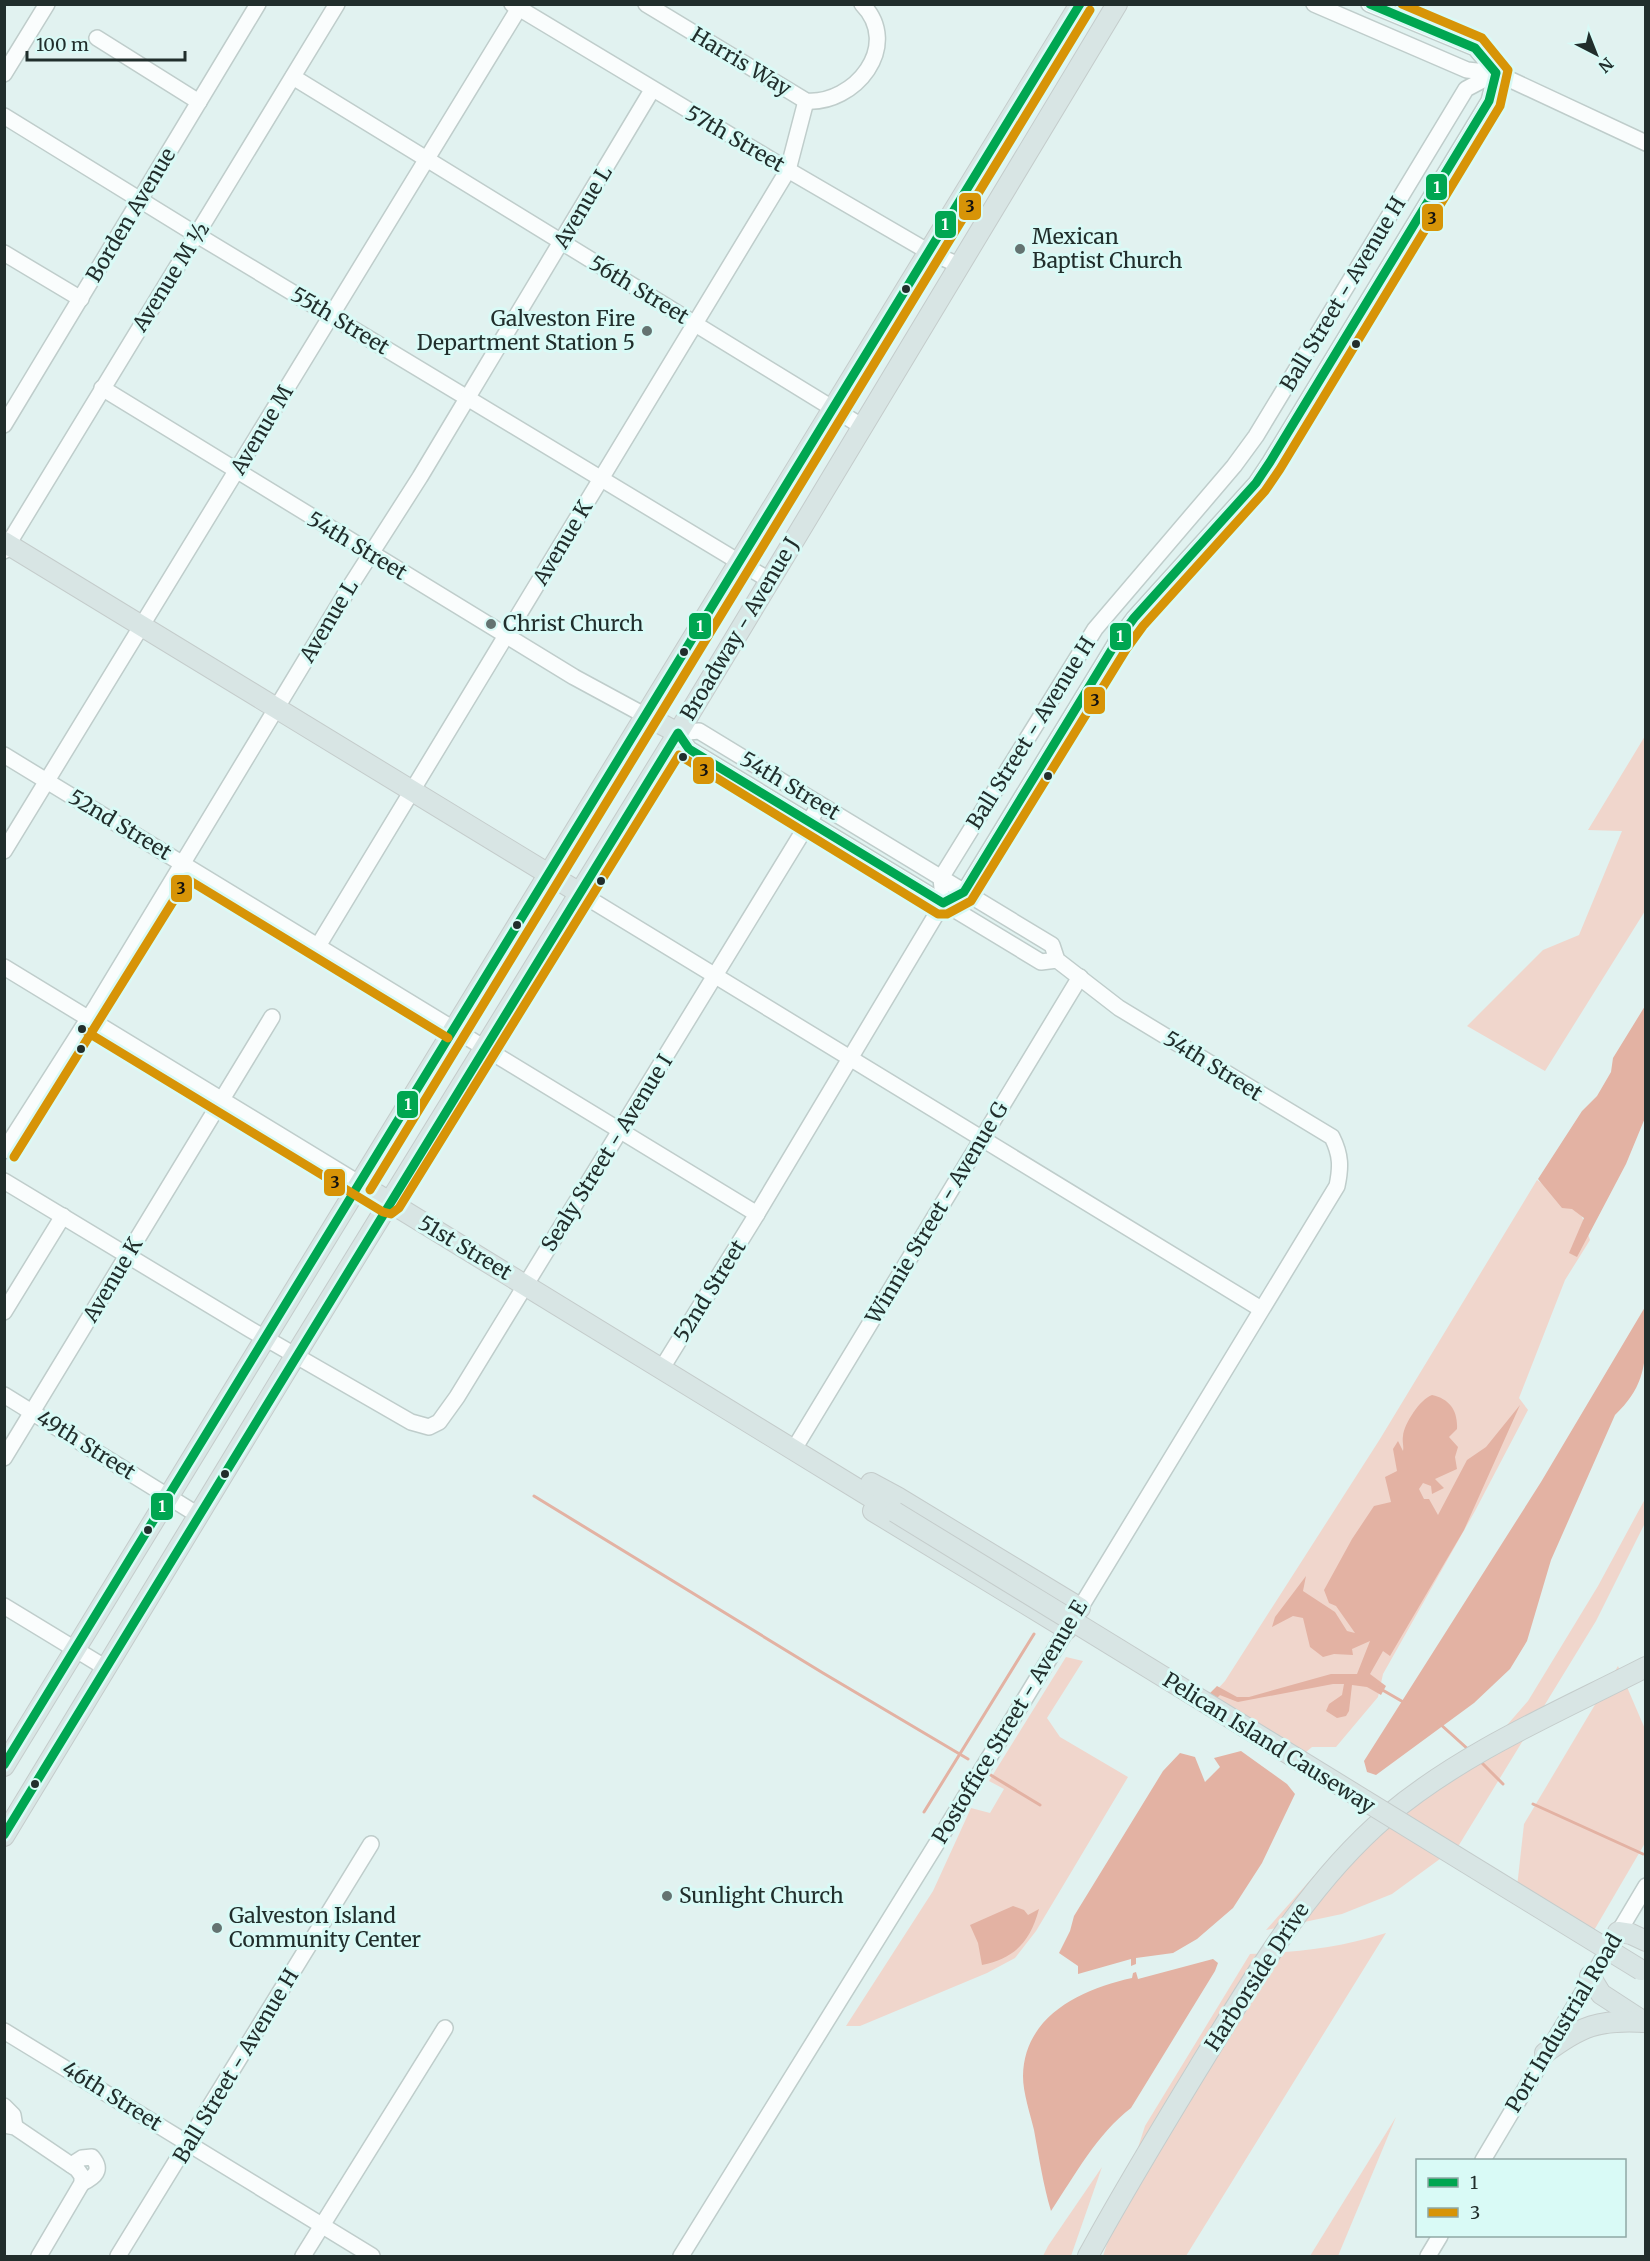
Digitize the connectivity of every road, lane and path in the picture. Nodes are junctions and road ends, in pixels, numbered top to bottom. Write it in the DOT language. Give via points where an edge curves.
graph roads {
  1 [pos="47,4"];
  2 [pos="258,4"];
  3 [pos="337,4"];
  4 [pos="646,4"];
  5 [pos="862,4"];
  6 [pos="1080,4"];
  7 [pos="1117,4"];
  8 [pos="1314,4"];
  9 [pos="1369,4"];
  10 [pos="516,6"];
  11 [pos="1393,9"];
  12 [pos="1383,34"];
  13 [pos="97,38"];
  14 [pos="1496,73"];
  15 [pos="4,74"];
  16 [pos="293,77"];
  17 [pos="652,90"];
  18 [pos="1024,96"];
  19 [pos="806,101"];
  20 [pos="199,102"];
  21 [pos="1053,111"];
  22 [pos="4,116"];
  23 [pos="1646,143"];
  24 [pos="427,159"];
  25 [pos="788,170"];
  26 [pos="140,200"];
  27 [pos="1381,233"];
  28 [pos="197,235"];
  29 [pos="562,242"];
  30 [pos="1401,244"];
  31 [pos="929,252"];
  32 [pos="4,253"];
  33 [pos="961,266"];
  34 [pos="81,299"];
  35 [pos="331,316"];
  36 [pos="695,324"];
  37 [pos="1292,378"];
  38 [pos="102,388"];
  39 [pos="1312,392"];
  40 [pos="467,398"];
  41 [pos="833,408"];
  42 [pos="4,425"];
  43 [pos="863,427"];
  44 [pos="236,472"];
  45 [pos="601,480"];
  46 [pos="1185,523"];
  47 [pos="1205,538"];
  48 [pos="6,546"];
  49 [pos="371,554"];
  50 [pos="740,562"];
  51 [pos="770,580"];
  52 [pos="142,626"];
  53 [pos="1095,629"];
  54 [pos="506,635"];
  55 [pos="1117,641"];
  56 [pos="276,708"];
  57 [pos="646,716"];
  58 [pos="678,733"];
  59 [pos="1026,743"];
  60 [pos="4,755"];
  61 [pos="1048,755"];
  62 [pos="48,781"];
  63 [pos="412,791"];
  64 [pos="820,804"];
  65 [pos="810,820"];
  66 [pos="4,851"];
  67 [pos="183,864"];
  68 [pos="548,874"];
  69 [pos="941,878"];
  70 [pos="578,892"];
  71 [pos="964,892"];
  72 [pos="943,903"];
  73 [pos="318,946"];
  74 [pos="1057,960"];
  75 [pos="4,967"];
  76 [pos="716,976"];
  77 [pos="1080,977"];
  78 [pos="272,1017"];
  79 [pos="88,1019"];
  80 [pos="454,1028"];
  81 [pos="484,1047"];
  82 [pos="851,1059"];
  83 [pos="222,1101"];
  84 [pos="622,1130"];
  85 [pos="982,1139"];
  86 [pos="4,1151"];
  87 [pos="4,1181"];
  88 [pos="360,1184"];
  89 [pos="1337,1186"];
  90 [pos="389,1202"];
  91 [pos="757,1214"];
  92 [pos="63,1216"];
  93 [pos="128,1256"];
  94 [pos="526,1284"];
  95 [pos="1261,1309"];
  96 [pos="4,1312"];
  97 [pos="265,1339"];
  98 [pos="294,1356"];
  99 [pos="662,1368"];
  100 [pos="4,1395"];
  101 [pos="33,1412"];
  102 [pos="794,1449"];
  103 [pos="4,1458"];
  104 [pos="816,1463"];
  105 [pos="169,1496"];
  106 [pos="895,1512"];
  107 [pos="198,1515"];
  108 [pos="4,1606"];
  109 [pos="1080,1608"];
  110 [pos="1067,1629"];
  111 [pos="76,1650"];
  112 [pos="1646,1667"];
  113 [pos="106,1668"];
  114 [pos="4,1766"];
  115 [pos="1387,1816"];
  116 [pos="7,1826"];
  117 [pos="371,1844"];
  118 [pos="1646,1887"];
  119 [pos="1618,1932"];
  120 [pos="1646,1941"];
  121 [pos="1643,1971"];
  122 [pos="1590,1976"];
  123 [pos="1645,2022"];
  124 [pos="445,2028"];
  125 [pos="4,2031"];
  126 [pos="1545,2053"];
  127 [pos="4,2106"];
  128 [pos="10,2126"];
  129 [pos="189,2144"];
  130 [pos="1484,2159"];
  131 [pos="323,2227"];
  132 [pos="1439,2237"];
  133 [pos="39,2256"];
  134 [pos="118,2256"];
  135 [pos="303,2256"];
  136 [pos="372,2256"];
  137 [pos="681,2256"];
  138 [pos="1088,2256"];
  139 [pos="1428,2256"];
  1 -- 15 [label="street"];
  2 -- 20 [label="street, Borden Avenue"];
  3 -- 16 [label="street, Avenue M ½"];
  4 -- 19 [label="street, Harris Way"];
  5 -- 19 [label="street" via="876,28 877,49 869,70 847,90 823,102"];
  6 -- 18 [label="main road, Broadway - Avenue J"];
  7 -- 21 [label="main road, Broadway - Avenue J"];
  8 -- 12 [label="street"];
  9 -- 11 [label="street"];
  10 -- 17 [label="street, 57th Street"];
  10 -- 24 [label="street, Avenue M"];
  11 -- 12 [label="street"];
  11 -- 14 [label="street" via="1475,48"];
  12 -- 14 [label="street" via="1467,70"];
  13 -- 20 [label="street"];
  14 -- 23 [label="street"];
  14 -- 27 [label="street, Ball Street - Avenue H" via="1466,89"];
  14 -- 30 [label="street, Ball Street - Avenue H" via="1489,101"];
  16 -- 24 [label="street, 56th Street"];
  16 -- 28 [label="street, Avenue M ½"];
  17 -- 25 [label="street, 57th Street"];
  17 -- 29 [label="street, Avenue L"];
  18 -- 21 [label="main road"];
  18 -- 31 [label="main road, Broadway - Avenue J"];
  19 -- 25 [label="street, Avenue K"];
  20 -- 26 [label="street, Borden Avenue"];
  21 -- 33 [label="main road, Broadway - Avenue J"];
  22 -- 26 [label="street, 55th Street"];
  24 -- 29 [label="street, 56th Street"];
  24 -- 35 [label="street, Avenue M"];
  25 -- 31 [label="street, 57th Street"];
  25 -- 36 [label="street, Avenue K"];
  26 -- 28 [label="street, 55th Street"];
  26 -- 34 [label="street, Borden Avenue"];
  27 -- 30 [label="street"];
  27 -- 37 [label="street, Ball Street - Avenue H"];
  28 -- 35 [label="street, 55th Street"];
  28 -- 38 [label="street, Avenue M ½"];
  29 -- 36 [label="street, 56th Street"];
  29 -- 40 [label="street, Avenue L"];
  30 -- 39 [label="street, Ball Street - Avenue H"];
  31 -- 33 [label="street, 57th Street"];
  31 -- 41 [label="main road, Broadway - Avenue J"];
  32 -- 34 [label="street"];
  33 -- 43 [label="main road, Broadway - Avenue J"];
  34 -- 42 [label="street, Borden Avenue"];
  35 -- 40 [label="street, 55th Street"];
  35 -- 44 [label="street, Avenue M"];
  36 -- 41 [label="street, 56th Street"];
  36 -- 45 [label="street, Avenue K"];
  37 -- 39 [label="street"];
  37 -- 46 [label="street, Ball Street - Avenue H" via="1240,459"];
  38 -- 44 [label="street, 54th Street"];
  38 -- 48 [label="street, Avenue M ½"];
  39 -- 47 [label="street, Ball Street - Avenue H" via="1256,483"];
  40 -- 45 [label="street, 55th Street"];
  40 -- 49 [label="street, Avenue L"];
  41 -- 43 [label="street, 56th Street"];
  41 -- 50 [label="main road, Broadway - Avenue J"];
  43 -- 51 [label="main road, Broadway - Avenue J"];
  44 -- 49 [label="street, 54th Street"];
  44 -- 52 [label="street, Avenue M"];
  45 -- 50 [label="street, 55th Street"];
  45 -- 54 [label="street, Avenue K"];
  46 -- 47 [label="street"];
  46 -- 53 [label="street, Ball Street - Avenue H"];
  47 -- 55 [label="street, Ball Street - Avenue H"];
  48 -- 52 [label="main road"];
  49 -- 54 [label="street, 54th Street"];
  49 -- 56 [label="street, Avenue L"];
  50 -- 51 [label="street, 55th Street"];
  50 -- 57 [label="main road, Broadway - Avenue J"];
  51 -- 58 [label="main road, Broadway - Avenue J"];
  52 -- 56 [label="main road"];
  52 -- 62 [label="street, Avenue M"];
  53 -- 55 [label="street"];
  53 -- 59 [label="street, Ball Street - Avenue H"];
  54 -- 57 [label="street, 54th Street"];
  54 -- 63 [label="street, Avenue K"];
  55 -- 61 [label="street, Ball Street - Avenue H"];
  56 -- 63 [label="main road"];
  56 -- 67 [label="street, Avenue L"];
  57 -- 58 [label="main road"];
  57 -- 68 [label="main road, Broadway - Avenue J"];
  58 -- 64 [label="street, 54th Street" via="699,731"];
  58 -- 65 [label="street, 54th Street" via="688,749"];
  58 -- 70 [label="main road, Broadway - Avenue J"];
  59 -- 61 [label="street"];
  59 -- 69 [label="street, Ball Street - Avenue H"];
  60 -- 62 [label="street, 52nd Street"];
  61 -- 71 [label="street, Ball Street - Avenue H"];
  62 -- 66 [label="street, Avenue M"];
  62 -- 67 [label="street, 52nd Street"];
  63 -- 68 [label="main road"];
  63 -- 73 [label="street, Avenue K"];
  64 -- 65 [label="street, Sealy Street - Avenue I"];
  64 -- 69 [label="street, 54th Street"];
  65 -- 72 [label="street, 54th Street"];
  65 -- 76 [label="street, Sealy Street - Avenue I"];
  67 -- 73 [label="street, 52nd Street"];
  67 -- 79 [label="street, Avenue L"];
  68 -- 70 [label="main road"];
  68 -- 80 [label="main road, Broadway - Avenue J"];
  69 -- 71 [label="street, 54th Street"];
  69 -- 72 [label="street"];
  70 -- 76 [label="street"];
  70 -- 81 [label="main road, Broadway - Avenue J"];
  71 -- 72 [label="street"];
  71 -- 74 [label="street, 54th Street" via="1052,945"];
  72 -- 74 [label="street, 54th Street" via="1041,962"];
  72 -- 82 [label="street"];
  73 -- 80 [label="street, 52nd Street"];
  74 -- 77 [label="street, 54th Street"];
  75 -- 79 [label="street, 51st Street"];
  76 -- 82 [label="street"];
  76 -- 84 [label="street, Sealy Street - Avenue I"];
  77 -- 85 [label="street, Winnie Street - Avenue G"];
  77 -- 89 [label="street, 54th Street" via="1119,1008 1332,1137 1340,1152"];
  78 -- 83 [label="street, Avenue K"];
  79 -- 83 [label="street, 51st Street"];
  79 -- 86 [label="street, Avenue L"];
  80 -- 81 [label="street, 52nd Street"];
  80 -- 88 [label="main road, Broadway - Avenue J"];
  81 -- 84 [label="street, 52nd Street"];
  81 -- 90 [label="main road, Broadway - Avenue J"];
  82 -- 85 [label="street"];
  82 -- 91 [label="street, 52nd Street"];
  83 -- 88 [label="street, 51st Street"];
  83 -- 93 [label="street, Avenue K"];
  84 -- 91 [label="street, 52nd Street"];
  84 -- 94 [label="street, Sealy Street - Avenue I"];
  85 -- 95 [label="street"];
  85 -- 102 [label="street, Winnie Street - Avenue G"];
  87 -- 92 [label="street"];
  88 -- 90 [label="main road, 51st Street"];
  88 -- 97 [label="main road, Broadway - Avenue J"];
  89 -- 95 [label="street, Postoffice Street - Avenue E"];
  90 -- 94 [label="main road, 51st Street"];
  90 -- 98 [label="main road, Broadway - Avenue J"];
  91 -- 99 [label="street, 52nd Street"];
  92 -- 93 [label="street"];
  92 -- 96 [label="street"];
  93 -- 97 [label="street"];
  93 -- 101 [label="street, Avenue K"];
  94 -- 98 [label="street, Sealy Street - Avenue I" via="457,1397 439,1422 429,1427 411,1422"];
  94 -- 99 [label="main road, 51st Street"];
  95 -- 109 [label="street, Postoffice Street - Avenue E"];
  97 -- 98 [label="street"];
  97 -- 105 [label="main road, Broadway - Avenue J"];
  98 -- 107 [label="main road, Broadway - Avenue J"];
  99 -- 102 [label="main road, 51st Street"];
  100 -- 101 [label="street, 49th Street"];
  101 -- 103 [label="street, Avenue K"];
  101 -- 105 [label="street, 49th Street"];
  102 -- 104 [label="main road, 51st Street"];
  104 -- 106 [label="main road, 51st Street"];
  104 -- 109 [label="main road" via="862,1479 897,1497"];
  104 -- 110 [label="main road" via="861,1503"];
  105 -- 107 [label="street, 49th Street"];
  105 -- 111 [label="main road, Broadway - Avenue J"];
  106 -- 115 [label="main road, Pelican Island Causeway, bridge"];
  107 -- 113 [label="main road, Broadway - Avenue J"];
  108 -- 111 [label="street"];
  109 -- 110 [label="street, Postoffice Street - Avenue E"];
  110 -- 137 [label="street, Postoffice Street - Avenue E"];
  111 -- 113 [label="street"];
  111 -- 114 [label="main road, Broadway - Avenue J"];
  112 -- 115 [label="main road, Harborside Drive" via="1463,1762"];
  113 -- 116 [label="main road, Broadway - Avenue J"];
  115 -- 121 [label="main road, Pelican Island Causeway, bridge"];
  115 -- 138 [label="main road, Harborside Drive" via="1304,1903 1269,1953 1125,2187"];
  117 -- 129 [label="street, Ball Street - Avenue H"];
  118 -- 119 [label="street, Port Industrial Road"];
  119 -- 120 [label="main road"];
  119 -- 122 [label="street, Port Industrial Road"];
  122 -- 123 [label="main road" via="1601,1994"];
  122 -- 126 [label="street, Port Industrial Road"];
  123 -- 126 [label="main road" via="1598,2023 1574,2032"];
  124 -- 131 [label="street"];
  125 -- 129 [label="street, 46th Street"];
  126 -- 130 [label="street, Port Industrial Road"];
  127 -- 128 [label="street" via="13,2115"];
  128 -- 133 [label="street" via="79,2175"];
  129 -- 131 [label="street, 46th Street"];
  129 -- 134 [label="street, Ball Street - Avenue H"];
  131 -- 135 [label="street"];
  131 -- 136 [label="street, 46th Street"];
  132 -- 139 [label="street"];
}
